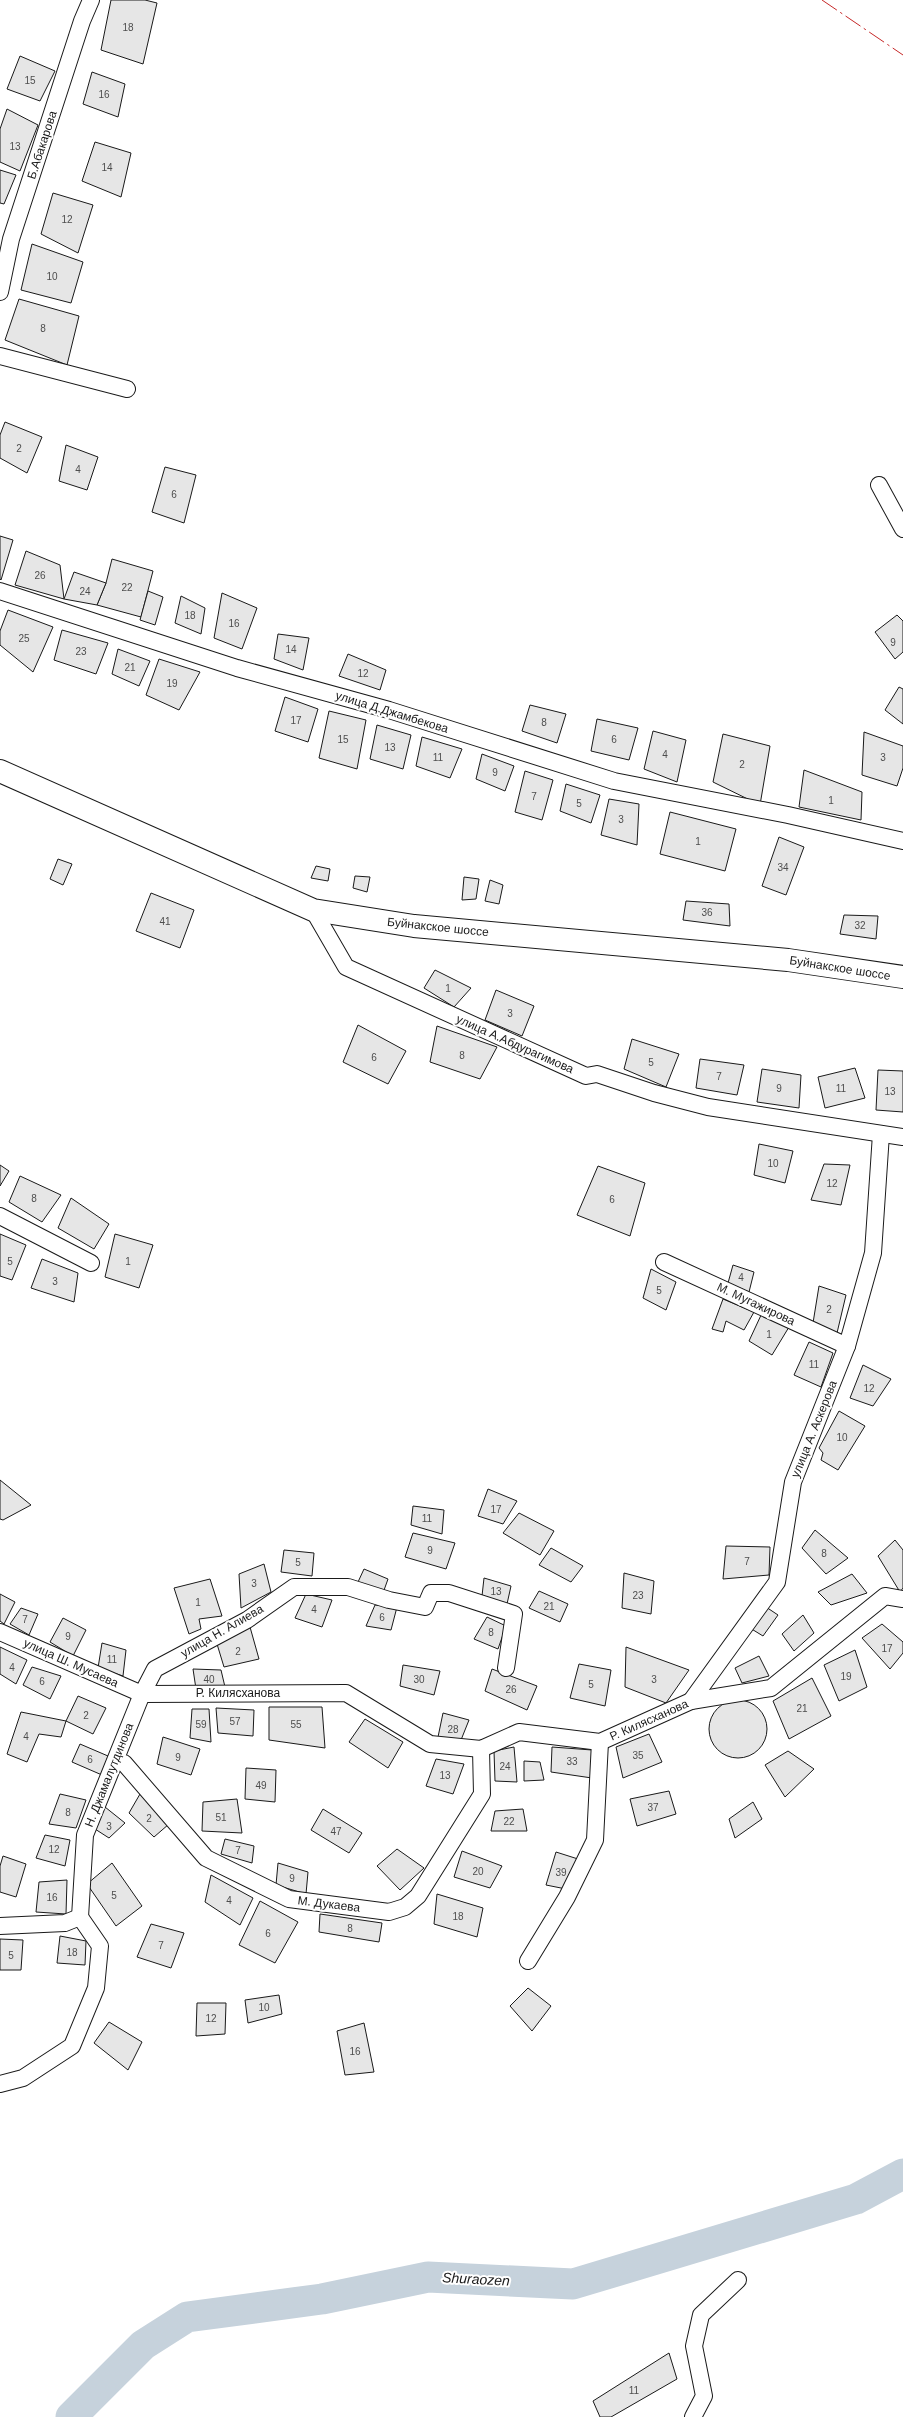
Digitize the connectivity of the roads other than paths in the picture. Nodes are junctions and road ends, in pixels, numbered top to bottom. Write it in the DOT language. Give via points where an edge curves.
graph roads {
  1 [pos="91,0"];
  2 [pos="0,292"];
  3 [pos="0,356"];
  4 [pos="127,389"];
  5 [pos="879,485"];
  6 [pos="903,529"];
  7 [pos="0,591"];
  8 [pos="0,771"];
  9 [pos="903,841"];
  10 [pos="313,910"];
  11 [pos="903,977"];
  12 [pos="881,1134"];
  13 [pos="903,1137"];
  14 [pos="0,1216"];
  15 [pos="664,1262"];
  16 [pos="91,1263"];
  17 [pos="847,1346"];
  18 [pos="903,1600"];
  19 [pos="0,1632"];
  20 [pos="506,1668"];
  21 [pos="142,1694"];
  22 [pos="691,1701"];
  23 [pos="600,1742"];
  24 [pos="480,1750"];
  25 [pos="124,1763"];
  26 [pos="80,1917"];
  27 [pos="0,1926"];
  28 [pos="528,1961"];
  29 [pos="0,2084"];
  30 [pos="738,2280"];
  31 [pos="693,2417"];
  1 -- 2 [label="street, Б.Абакарова" via="11,239"];
  3 -- 4 [label="street"];
  5 -- 6 [label="street"];
  7 -- 9 [label="street, улица Д.Джамбекова" via="237,668 389,710 614,781"];
  8 -- 10 [label="main road, Буйнакское шоссе"];
  10 -- 11 [label="main road, Буйнакское шоссе" via="414,926 788,960"];
  10 -- 12 [label="street, улица А.Абдурагимова" via="346,967 586,1076 597,1074 708,1107"];
  12 -- 13 [label="street, улица А.Абдурагимова"];
  12 -- 17 [label="street, улица А. Аскерова" via="873,1253"];
  14 -- 16 [label="street"];
  15 -- 17 [label="street, М. Мугажирова"];
  17 -- 22 [label="street, улица А. Аскерова" via="793,1482 777,1582"];
  18 -- 22 [label="street, Р. Килясханова" via="885,1596 771,1688"];
  19 -- 21 [label="street, улица Ш. Мусаева"];
  20 -- 21 [label="street, улица Н. Алиева" via="514,1614 449,1593 431,1593 425,1607 348,1587 294,1587 247,1620 155,1669"];
  21 -- 24 [label="street, Р. Килясханова" via="346,1693 430,1744"];
  21 -- 26 [label="street, Н. Джамалутдинова" via="85,1835"];
  22 -- 23 [label="street, Р. Килясханова"];
  23 -- 24 [label="street, Р. Килясханова" via="519,1732"];
  23 -- 28 [label="street" via="595,1840 567,1897"];
  24 -- 25 [label="street, М. Дукаева" via="482,1794 418,1896 405,1907 389,1912 289,1899 206,1858"];
  26 -- 27 [label="street" via="65,1923"];
  26 -- 29 [label="street" via="100,1946 96,1988 72,2046 23,2078"];
  30 -- 31 [label="street" via="701,2315 694,2346 704,2396"];
}
